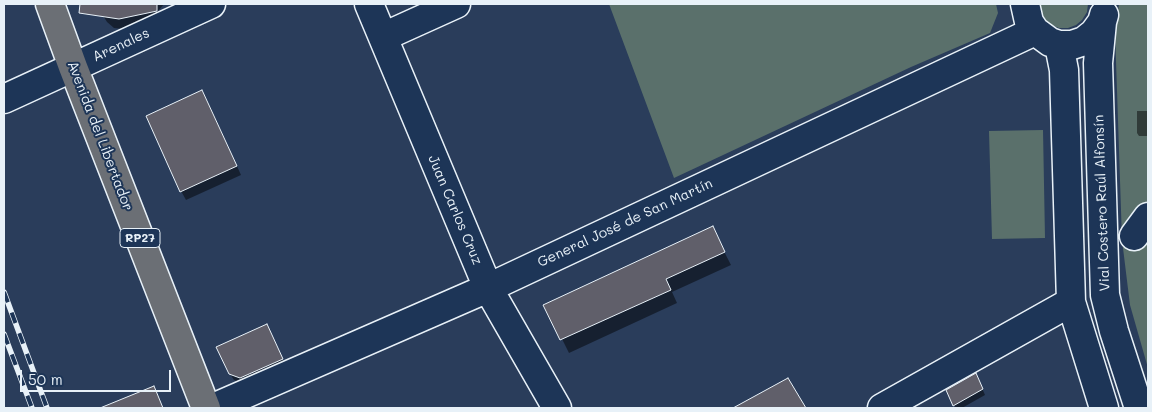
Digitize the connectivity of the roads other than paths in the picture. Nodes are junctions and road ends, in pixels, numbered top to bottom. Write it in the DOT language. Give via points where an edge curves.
graph roads {
  1 [pos="50,4"];
  2 [pos="212,4"];
  3 [pos="369,4"];
  4 [pos="456,4"];
  5 [pos="1026,4"];
  6 [pos="420,11"];
  7 [pos="1104,13"];
  8 [pos="1035,31"];
  9 [pos="383,37"];
  10 [pos="1059,45"];
  11 [pos="73,67"];
  12 [pos="4,100"];
  13 [pos="488,288"];
  14 [pos="1071,302"];
  15 [pos="206,408"];
  16 [pos="213,408"];
  17 [pos="557,408"];
  18 [pos="882,408"];
  19 [pos="1104,408"];
  20 [pos="1139,408"];
  1 -- 11 [label="main road, Avenida del Libertador / RP27"];
  2 -- 11 [label="street, Arenales"];
  3 -- 9 [label="street, Juan Carlos Cruz"];
  4 -- 6 [label="street"];
  5 -- 8 [label="street" via="1029,22"];
  6 -- 9 [label="street"];
  7 -- 10 [label="street" via="1094,32 1084,41"];
  7 -- 20 [label="street, Vial Costero Raúl Alfonsín" via="1098,63 1105,295"];
  8 -- 10 [label="street"];
  8 -- 13 [label="street, General José de San Martín"];
  9 -- 13 [label="street, Juan Carlos Cruz"];
  10 -- 14 [label="street" via="1064,70"];
  11 -- 12 [label="street, Arenales"];
  11 -- 15 [label="main road, Avenida del Libertador / RP27"];
  13 -- 16 [label="street, General José de San Martín"];
  13 -- 17 [label="street, Juan Carlos Cruz"];
  14 -- 18 [label="street"];
  14 -- 19 [label="street"];
}
